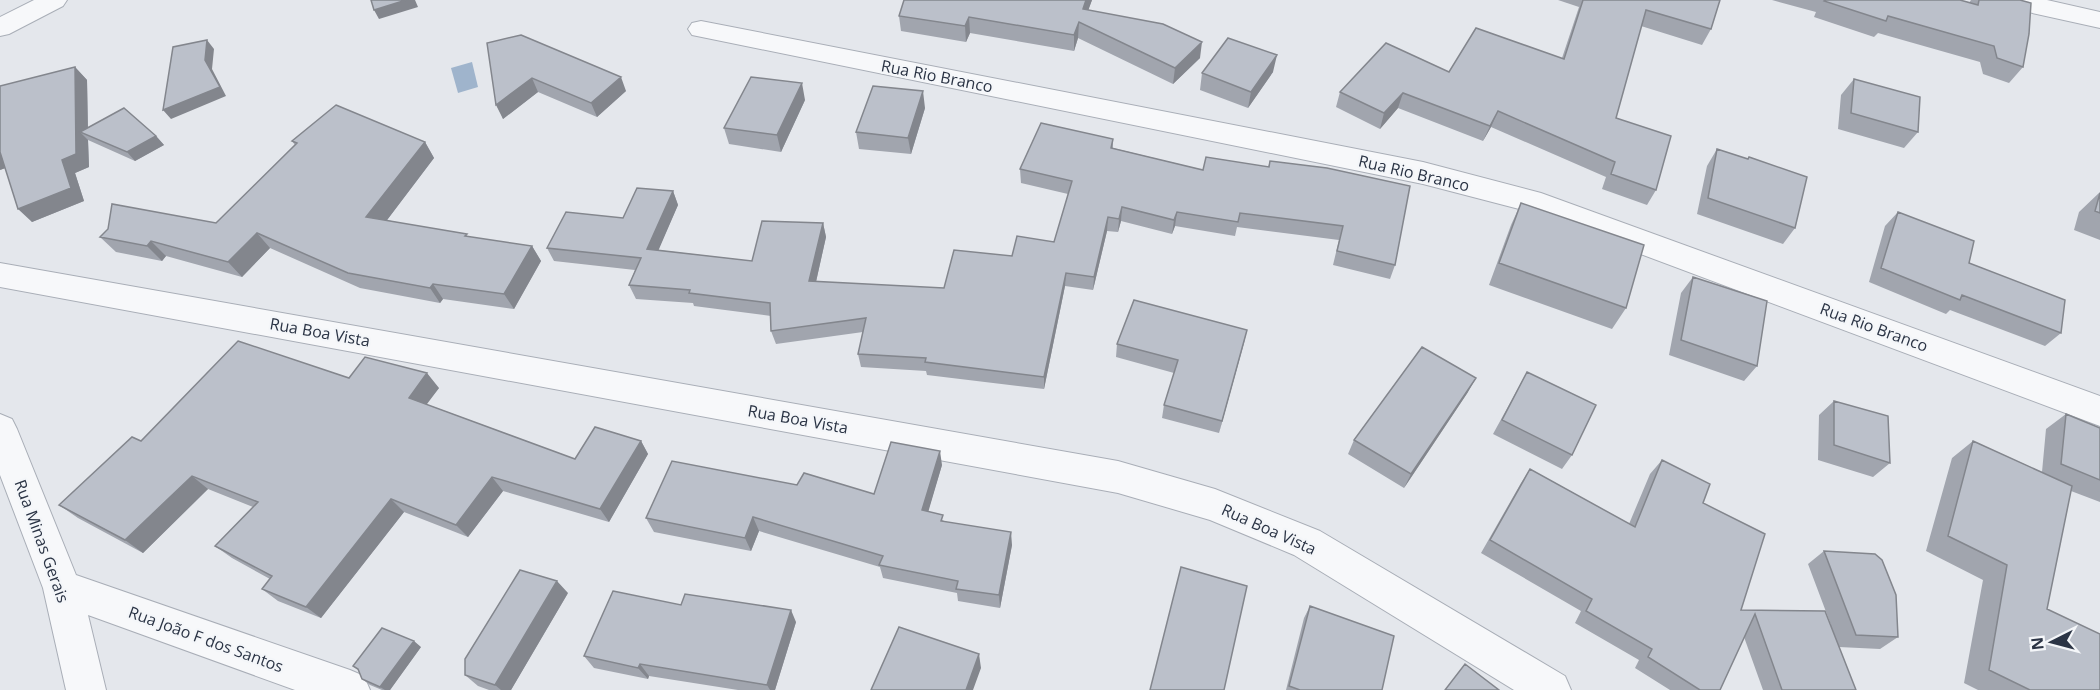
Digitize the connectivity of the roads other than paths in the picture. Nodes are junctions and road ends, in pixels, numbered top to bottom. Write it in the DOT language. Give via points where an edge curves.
graph roads {
  1 [pos="54,0"];
  2 [pos="2010,0"];
  3 [pos="2100,20"];
  4 [pos="0,28"];
  5 [pos="701,29"];
  6 [pos="0,275"];
  7 [pos="2100,411"];
  8 [pos="0,429"];
  9 [pos="62,588"];
  10 [pos="86,690"];
  11 [pos="350,690"];
  12 [pos="1551,690"];
  1 -- 4 [label="street"];
  2 -- 3 [label="street"];
  5 -- 7 [label="street, Rua Rio Branco" via="1423,173 1530,201"];
  6 -- 12 [label="street, Rua Boa Vista" via="1118,477 1215,505 1307,543"];
  8 -- 9 [label="street, Rua Minas Gerais"];
  9 -- 10 [label="street, Rua Minas Gerais"];
  9 -- 11 [label="street, Rua João F dos Santos"];
}
